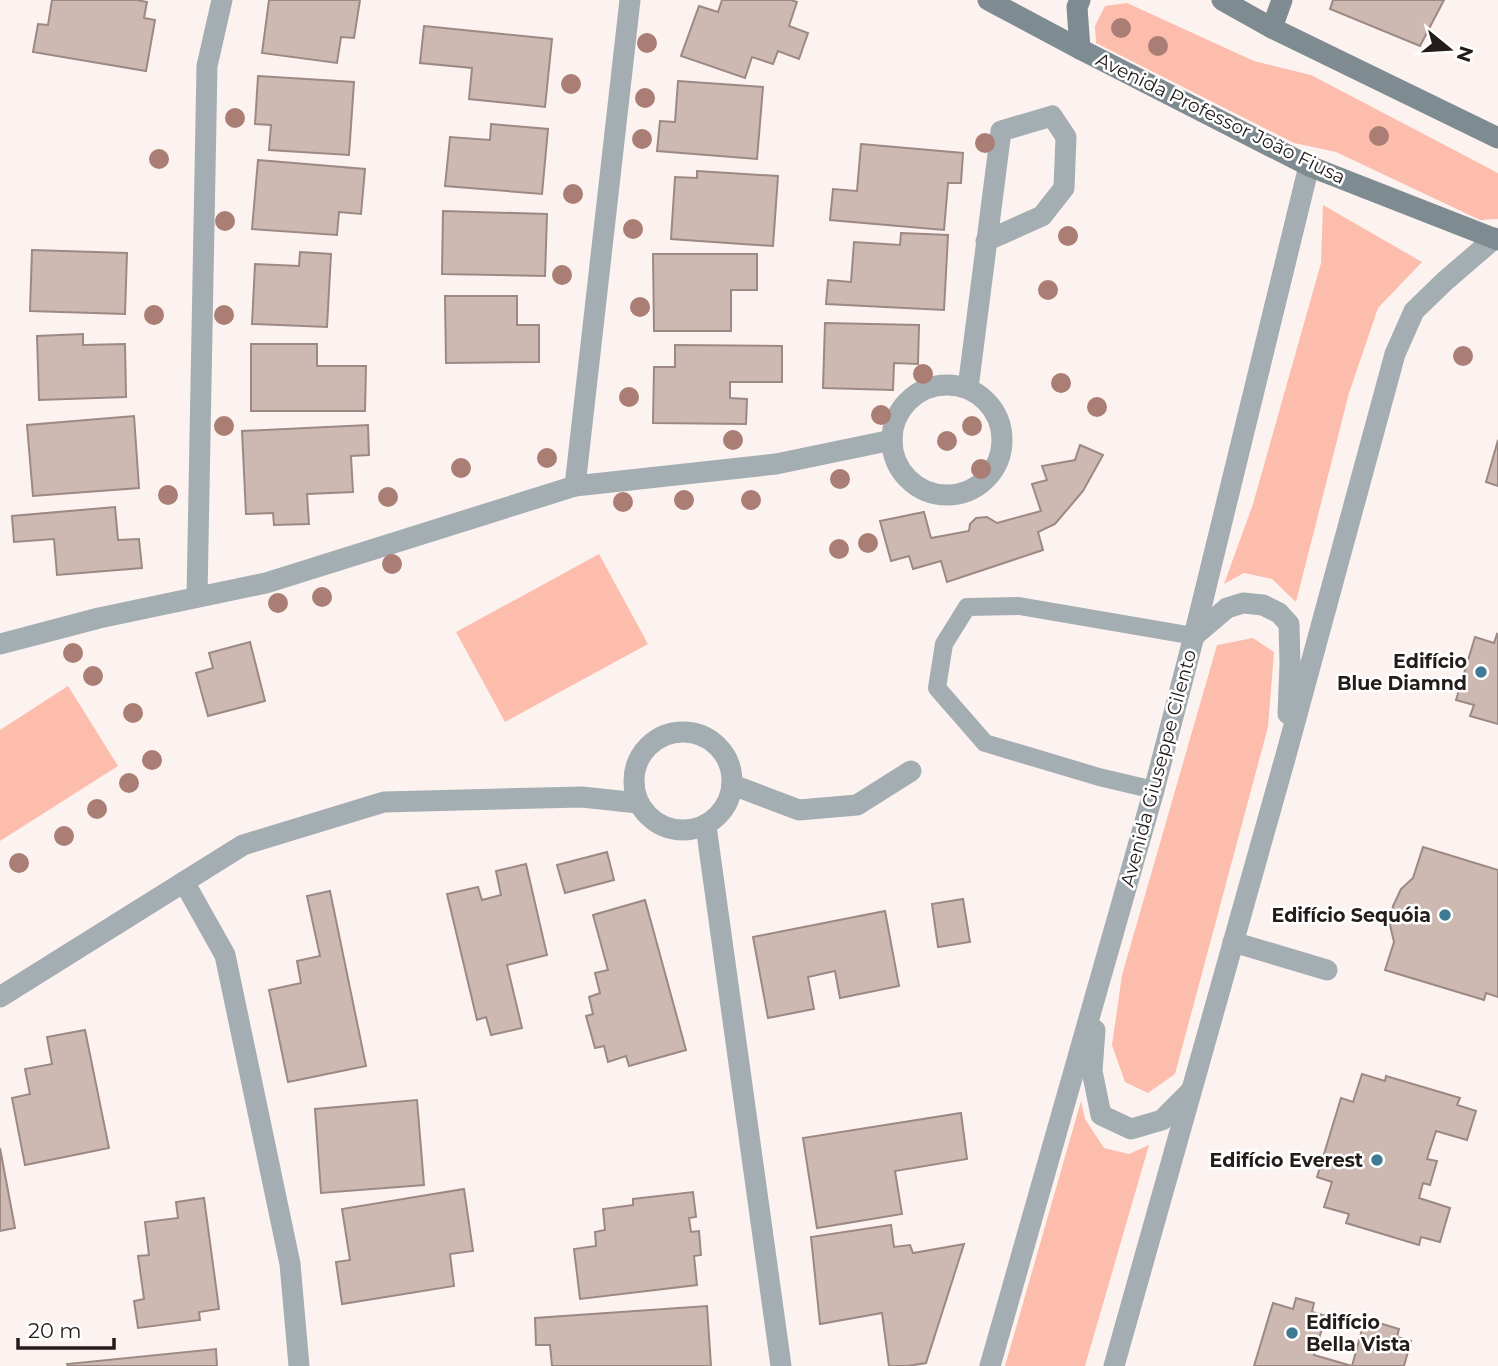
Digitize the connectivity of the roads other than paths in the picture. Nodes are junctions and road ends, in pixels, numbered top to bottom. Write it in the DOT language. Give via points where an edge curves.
graph roads {
  1 [pos="222,0"];
  2 [pos="629,0"];
  3 [pos="988,0"];
  4 [pos="1080,0"];
  5 [pos="1222,0"];
  6 [pos="1282,0"];
  7 [pos="1272,29"];
  8 [pos="1080,49"];
  9 [pos="1498,138"];
  10 [pos="1309,166"];
  11 [pos="1497,238"];
  12 [pos="986,240"];
  13 [pos="968,388"];
  14 [pos="892,440"];
  15 [pos="575,485"];
  16 [pos="197,597"];
  17 [pos="1194,636"];
  18 [pos="0,644"];
  19 [pos="1286,755"];
  20 [pos="911,771"];
  21 [pos="733,785"];
  22 [pos="1154,790"];
  23 [pos="638,803"];
  24 [pos="706,826"];
  25 [pos="184,882"];
  26 [pos="1233,942"];
  27 [pos="1327,970"];
  28 [pos="1098,986"];
  29 [pos="0,997"];
  30 [pos="1192,1091"];
  31 [pos="299,1366"];
  32 [pos="781,1366"];
  33 [pos="989,1366"];
  34 [pos="1114,1366"];
  1 -- 16 [label="street" via="207,66"];
  2 -- 15 [label="street"];
  3 -- 8 [label="main road, Avenida Professor João Fiusa"];
  4 -- 8 [label="main road"];
  5 -- 7 [label="main road"];
  6 -- 7 [label="main road"];
  7 -- 9 [label="main road"];
  8 -- 10 [label="main road, Avenida Professor João Fiusa"];
  10 -- 11 [label="main road, Avenida Professor João Fiusa"];
  10 -- 17 [label="street, Avenida Giuseppe Cilento"];
  11 -- 19 [label="street" via="1415,311 1395,354"];
  12 -- 12 [label="street" via="1001,131 1052,116 1066,137 1064,188 1042,216"];
  12 -- 13 [label="street"];
  13 -- 14 [label="street" via="932,386 916,394 903,406"];
  13 -- 14 [label="street" via="995,411 1001,429 997,464 986,480 954,495 917,487 903,475"];
  14 -- 15 [label="street" via="776,464"];
  15 -- 16 [label="street" via="266,583"];
  16 -- 18 [label="street"];
  17 -- 19 [label="street" via="1227,608 1243,603 1262,605 1289,624"];
  17 -- 22 [label="street, Avenida Giuseppe Cilento"];
  17 -- 22 [label="lane" via="1019,606 967,607 944,644 937,688 985,743"];
  19 -- 26 [label="street"];
  20 -- 21 [label="street" via="857,805 799,810"];
  21 -- 23 [label="street" via="728,760 712,740 687,731 662,736 642,753 634,778"];
  21 -- 24 [label="street" via="725,809"];
  22 -- 28 [label="street, Avenida Giuseppe Cilento"];
  23 -- 24 [label="street" via="656,823 680,831"];
  23 -- 25 [label="street" via="582,797 384,802 243,845"];
  24 -- 32 [label="street"];
  25 -- 29 [label="street"];
  25 -- 31 [label="street" via="225,955 290,1264"];
  26 -- 27 [label="street"];
  26 -- 30 [label="street"];
  28 -- 30 [label="street" via="1092,1071 1101,1115 1131,1129 1163,1120"];
  28 -- 33 [label="street, Avenida Giuseppe Cilento"];
  30 -- 34 [label="street"];
}
